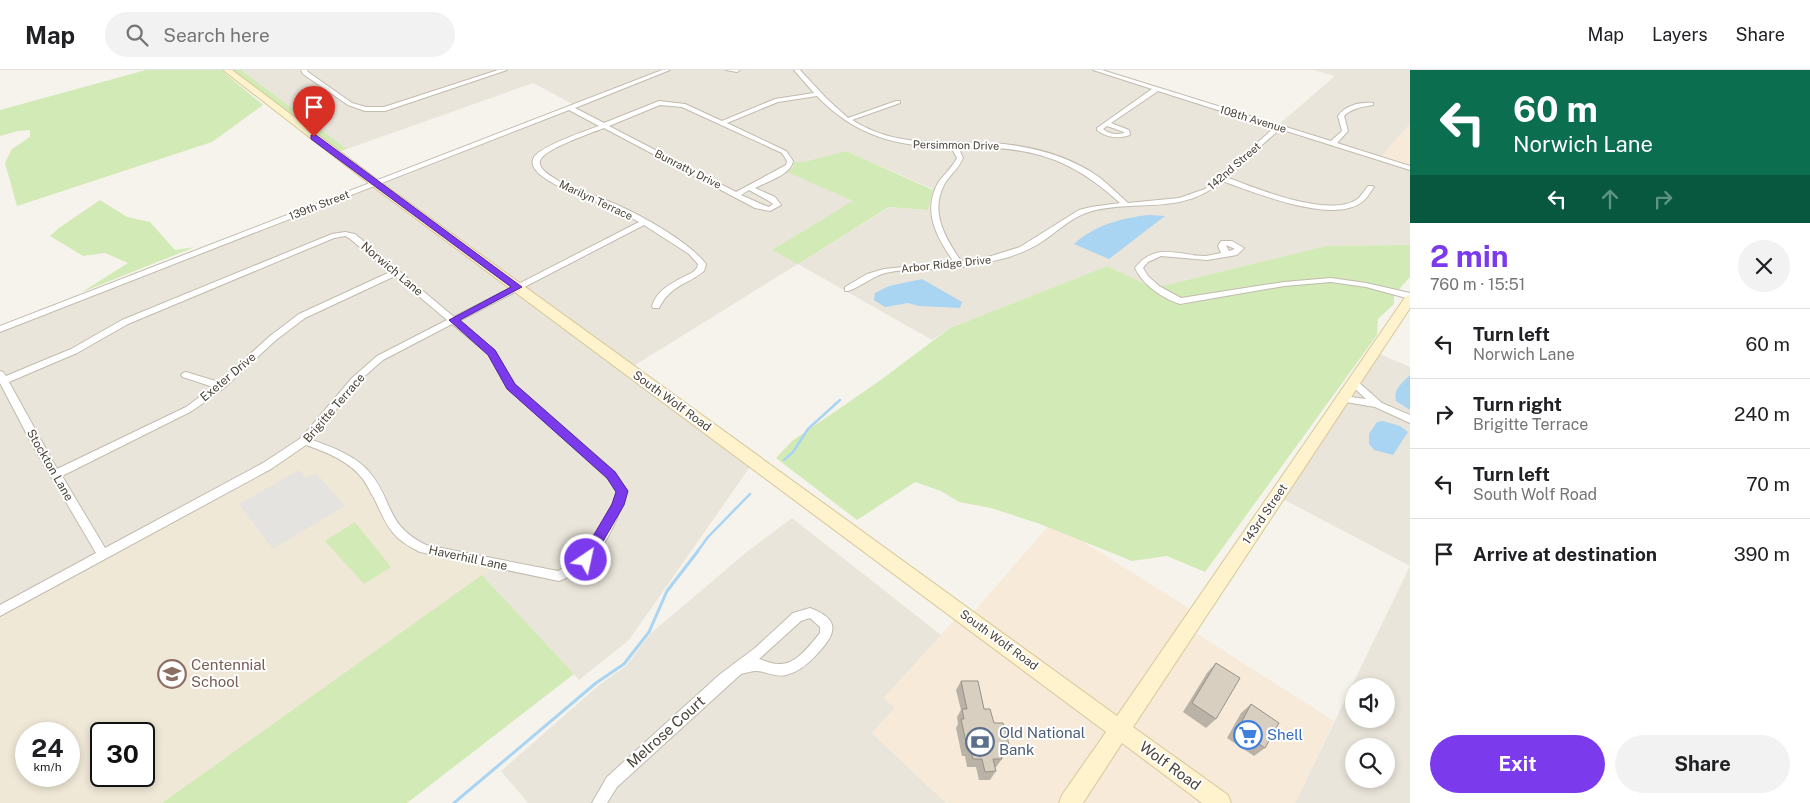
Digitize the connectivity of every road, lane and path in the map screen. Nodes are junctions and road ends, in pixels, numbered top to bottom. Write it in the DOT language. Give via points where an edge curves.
graph roads {
  1 [pos="227,70"];
  2 [pos="304,70"];
  3 [pos="504,70"];
  4 [pos="664,70"];
  5 [pos="729,70"];
  6 [pos="737,70"];
  7 [pos="796,70"];
  8 [pos="1096,70"];
  9 [pos="1157,89"];
  10 [pos="818,94"];
  11 [pos="898,102"];
  12 [pos="1371,104"];
  13 [pos="570,108"];
  14 [pos="847,120"];
  15 [pos="722,123"];
  16 [pos="1106,123"];
  17 [pos="604,126"];
  18 [pos="1279,127"];
  19 [pos="1332,144"];
  20 [pos="954,146"];
  21 [pos="1410,168"];
  22 [pos="1221,178"];
  23 [pos="375,183"];
  24 [pos="1370,187"];
  25 [pos="750,188"];
  26 [pos="737,194"];
  27 [pos="1125,204"];
  28 [pos="643,223"];
  29 [pos="1226,254"];
  30 [pos="960,265"];
  31 [pos="395,272"];
  32 [pos="518,287"];
  33 [pos="848,289"];
  34 [pos="1410,298"];
  35 [pos="656,306"];
  36 [pos="454,320"];
  37 [pos="0,329"];
  38 [pos="186,375"];
  39 [pos="2,377"];
  40 [pos="1354,384"];
  41 [pos="221,386"];
  42 [pos="1344,399"];
  43 [pos="1379,404"];
  44 [pos="1410,419"];
  45 [pos="306,441"];
  46 [pos="55,475"];
  47 [pos="103,555"];
  48 [pos="559,576"];
  49 [pos="0,611"];
  50 [pos="741,668"];
  51 [pos="1119,729"];
  52 [pos="599,803"];
  53 [pos="1070,803"];
  54 [pos="1220,803"];
  1 -- 23 [label="main road, South Wolf Road"];
  2 -- 3 [label="street" via="350,104 375,109 398,106"];
  4 -- 13 [label="street, 139th Street"];
  5 -- 6 [label="street"];
  7 -- 10 [label="street, Persimmon Drive"];
  8 -- 9 [label="street, 108th Avenue"];
  9 -- 16 [label="street"];
  9 -- 18 [label="street, 108th Avenue"];
  10 -- 14 [label="street, Persimmon Drive"];
  10 -- 15 [label="street" via="769,103"];
  11 -- 14 [label="street"];
  12 -- 19 [label="street" via="1345,110 1341,116 1346,131"];
  13 -- 17 [label="street, Bunratty Drive"];
  13 -- 23 [label="street, 139th Street"];
  14 -- 20 [label="street, Persimmon Drive" via="902,143"];
  15 -- 17 [label="street" via="682,105 667,102"];
  15 -- 25 [label="street" via="784,152 790,161 784,170"];
  17 -- 26 [label="street, Bunratty Drive"];
  17 -- 28 [label="street, Marilyn Terrace" via="541,152 536,167 567,188 604,202"];
  18 -- 19 [label="street, 108th Avenue"];
  18 -- 22 [label="street, 142nd Street"];
  19 -- 21 [label="street, 108th Avenue"];
  20 -- 27 [label="street, Persimmon Drive" via="1007,146 1044,154 1090,174"];
  20 -- 30 [label="street" via="960,158 958,165 940,188 934,215 942,239"];
  22 -- 24 [label="street" via="1292,202 1329,207 1358,202"];
  22 -- 27 [label="street, 142nd Street" via="1196,196 1183,200"];
  23 -- 32 [label="main road, South Wolf Road"];
  23 -- 37 [label="street, 139th Street"];
  25 -- 26 [label="street"];
  25 -- 26 [label="street, Bunratty Drive" via="777,205 764,208"];
  27 -- 30 [label="street, Arbor Ridge Drive" via="1080,212 1024,248 997,258"];
  28 -- 32 [label="street, Brigitte Terrace"];
  28 -- 35 [label="street, Marilyn Terrace" via="692,252 702,264 696,274 663,293"];
  29 -- 34 [label="street" via="1206,258 1166,252 1147,260 1139,268 1141,274 1164,294 1180,301 1284,284 1331,280 1366,285"];
  30 -- 33 [label="street, Arbor Ridge Drive" via="884,270"];
  31 -- 36 [label="street, Norwich Lane"];
  31 -- 39 [label="street, Norwich Lane" via="352,236 332,236 125,322 74,351"];
  31 -- 41 [label="street, Exeter Drive" via="302,316"];
  32 -- 36 [label="street, Brigitte Terrace"];
  32 -- 51 [label="main road, South Wolf Road"];
  34 -- 40 [label="main road, 143rd Street"];
  36 -- 45 [label="street, Brigitte Terrace" via="380,358 355,380"];
  36 -- 48 [label="street, Norwich Lane" via="492,353 511,386 611,475 622,491 618,505 586,560"];
  38 -- 41 [label="street"];
  39 -- 46 [label="street, Stockton Lane"];
  40 -- 42 [label="main road, 143rd Street"];
  40 -- 43 [label="street"];
  41 -- 46 [label="street, Exeter Drive" via="173,418"];
  42 -- 43 [label="street"];
  42 -- 51 [label="main road, 143rd Street"];
  43 -- 44 [label="street"];
  45 -- 47 [label="street, Brigitte Terrace" via="267,466"];
  45 -- 48 [label="street, Haverhill Lane" via="334,452 367,476 392,528 406,541 424,549"];
  46 -- 47 [label="street, Stockton Lane"];
  47 -- 49 [label="street, Brigitte Terrace"];
  50 -- 50 [label="street, Melrose Court" via="753,664 788,669 826,636 826,625 810,613 797,617"];
  50 -- 52 [label="street, Melrose Court" via="724,679 612,782"];
  51 -- 53 [label="main road, 143rd Street"];
  51 -- 54 [label="main road, Wolf Road"];
}
